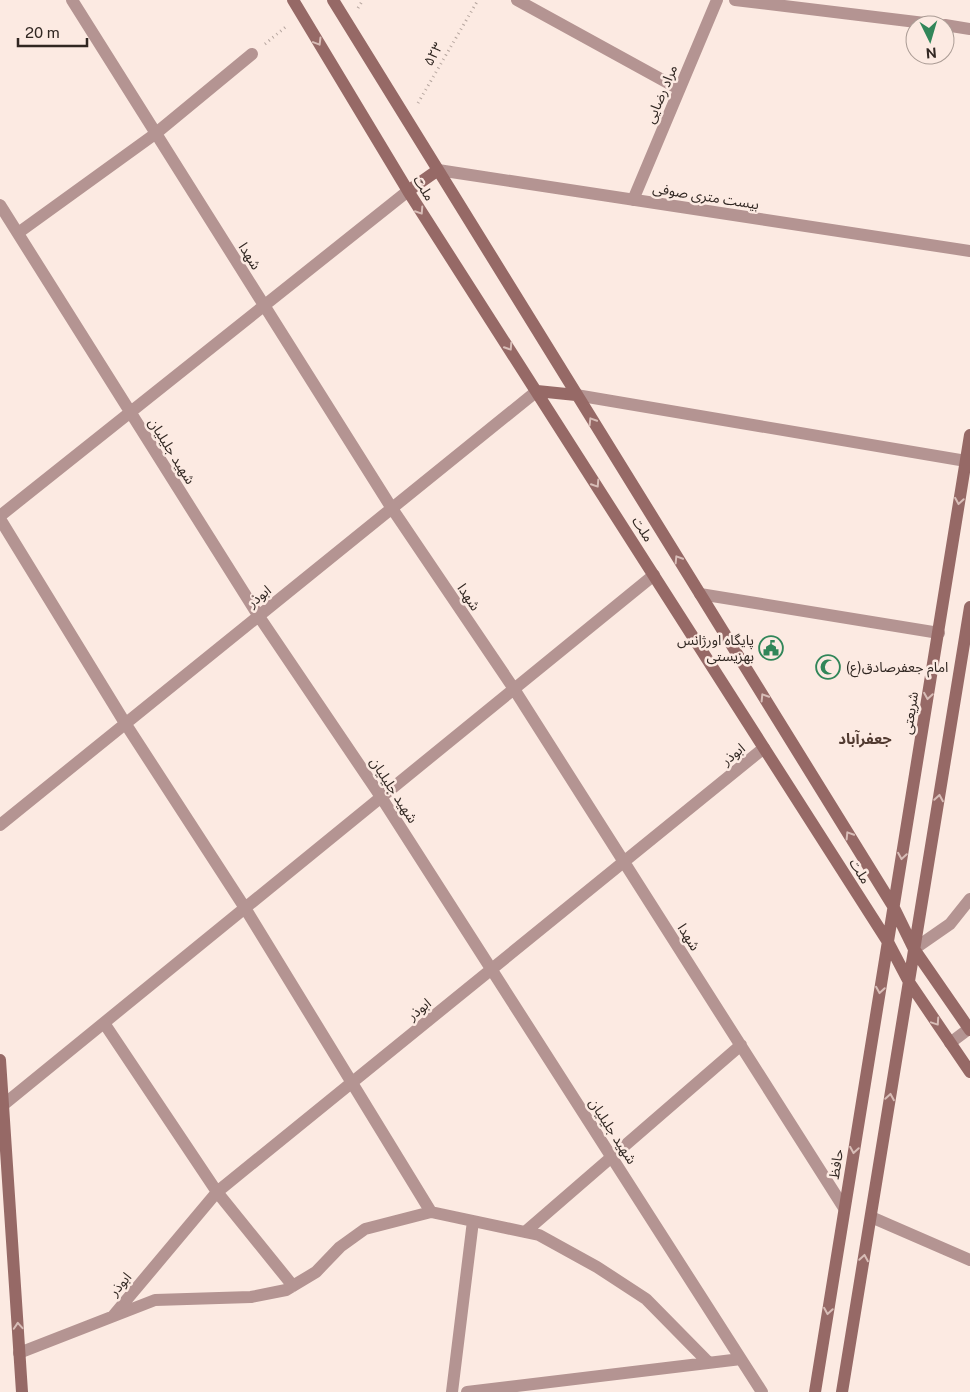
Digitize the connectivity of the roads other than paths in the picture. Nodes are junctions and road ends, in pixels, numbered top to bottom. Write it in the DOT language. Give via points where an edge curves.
graph roads {
  1 [pos="72,0"];
  2 [pos="293,0"];
  3 [pos="333,0"];
  4 [pos="517,0"];
  5 [pos="717,0"];
  6 [pos="735,0"];
  7 [pos="905,21"];
  8 [pos="955,27"];
  9 [pos="970,28"];
  10 [pos="252,54"];
  11 [pos="679,89"];
  12 [pos="155,134"];
  13 [pos="438,170"];
  14 [pos="408,191"];
  15 [pos="633,200"];
  16 [pos="0,205"];
  17 [pos="18,233"];
  18 [pos="970,252"];
  19 [pos="263,306"];
  20 [pos="537,391"];
  21 [pos="576,395"];
  22 [pos="130,413"];
  23 [pos="970,436"];
  24 [pos="966,461"];
  25 [pos="391,507"];
  26 [pos="0,518"];
  27 [pos="654,575"];
  28 [pos="700,594"];
  29 [pos="970,608"];
  30 [pos="258,615"];
  31 [pos="939,633"];
  32 [pos="966,654"];
  33 [pos="514,689"];
  34 [pos="125,723"];
  35 [pos="764,748"];
  36 [pos="381,797"];
  37 [pos="0,825"];
  38 [pos="624,862"];
  39 [pos="970,899"];
  40 [pos="893,906"];
  41 [pos="245,908"];
  42 [pos="888,942"];
  43 [pos="914,949"];
  44 [pos="491,969"];
  45 [pos="909,982"];
  46 [pos="104,1023"];
  47 [pos="970,1029"];
  48 [pos="950,1043"];
  49 [pos="740,1046"];
  50 [pos="0,1060"];
  51 [pos="970,1072"];
  52 [pos="352,1083"];
  53 [pos="3,1105"];
  54 [pos="611,1156"];
  55 [pos="218,1192"];
  56 [pos="844,1208"];
  57 [pos="431,1212"];
  58 [pos="871,1217"];
  59 [pos="473,1221"];
  60 [pos="525,1232"];
  61 [pos="970,1260"];
  62 [pos="293,1286"];
  63 [pos="113,1316"];
  64 [pos="19,1353"];
  65 [pos="741,1359"];
  66 [pos="708,1363"];
  67 [pos="22,1392"];
  68 [pos="452,1392"];
  69 [pos="467,1392"];
  70 [pos="762,1392"];
  71 [pos="815,1392"];
  72 [pos="842,1392"];
  1 -- 12 [label="street, شهدا"];
  2 -- 14 [label="street, ملت, one-way"];
  3 -- 13 [label="street, ملت"];
  4 -- 11 [label="street"];
  5 -- 11 [label="street, مراد رضایی"];
  6 -- 7 [label="street"];
  8 -- 9 [label="street"];
  10 -- 12 [label="street"];
  11 -- 15 [label="street, مراد رضایی"];
  12 -- 17 [label="street"];
  12 -- 19 [label="street, شهدا"];
  13 -- 14 [label="street"];
  13 -- 15 [label="street, بیست متری صوفی"];
  13 -- 21 [label="street, ملت"];
  14 -- 19 [label="street"];
  14 -- 20 [label="street, ملت, one-way"];
  15 -- 18 [label="street, بیست متری صوفی"];
  16 -- 17 [label="street, شهید جلیلیان"];
  17 -- 22 [label="street, شهید جلیلیان"];
  19 -- 22 [label="street"];
  19 -- 25 [label="street, شهدا"];
  20 -- 21 [label="street"];
  20 -- 25 [label="street, ابوذر"];
  20 -- 27 [label="street, ملت, one-way"];
  21 -- 24 [label="street"];
  28 -- 21 [label="street, ملت, one-way"];
  22 -- 26 [label="street"];
  22 -- 30 [label="street, شهید جلیلیان"];
  23 -- 24 [label="street, شریعتی"];
  24 -- 31 [label="street, شریعتی, one-way"];
  25 -- 30 [label="street, ابوذر"];
  25 -- 33 [label="street, شهدا"];
  26 -- 34 [label="street"];
  27 -- 33 [label="street"];
  27 -- 35 [label="street, ملت"];
  28 -- 31 [label="street"];
  40 -- 28 [label="street, ملت, one-way"];
  29 -- 32 [label="street"];
  30 -- 34 [label="street, ابوذر"];
  30 -- 36 [label="street, شهید جلیلیان"];
  31 -- 40 [label="street, شریعتی, one-way"];
  43 -- 32 [label="street, one-way"];
  33 -- 36 [label="street"];
  33 -- 38 [label="street, شهدا"];
  34 -- 37 [label="street, ابوذر"];
  34 -- 41 [label="street"];
  35 -- 38 [label="street, ابوذر"];
  35 -- 42 [label="street, ملت"];
  36 -- 41 [label="street"];
  36 -- 44 [label="street, شهید جلیلیان"];
  38 -- 44 [label="street, ابوذر"];
  38 -- 49 [label="street, شهدا"];
  39 -- 43 [label="street" via="950,924"];
  40 -- 42 [label="street, شریعتی"];
  40 -- 43 [label="street, ملت"];
  41 -- 46 [label="street"];
  41 -- 52 [label="street"];
  42 -- 45 [label="street, ملت"];
  42 -- 56 [label="street, حافظ, one-way"];
  43 -- 45 [label="street"];
  43 -- 47 [label="street, ملت"];
  44 -- 52 [label="street, ابوذر"];
  44 -- 54 [label="street, شهید جلیلیان"];
  45 -- 48 [label="street, ملت, one-way"];
  58 -- 45 [label="street, one-way"];
  46 -- 53 [label="street"];
  46 -- 55 [label="street"];
  47 -- 48 [label="street"];
  48 -- 51 [label="street, ملت"];
  49 -- 54 [label="street"];
  49 -- 56 [label="street, شهدا"];
  50 -- 53 [label="street"];
  52 -- 55 [label="street, ابوذر"];
  52 -- 57 [label="street"];
  64 -- 53 [label="street, one-way"];
  54 -- 60 [label="street"];
  54 -- 65 [label="street, شهید جلیلیان"];
  55 -- 62 [label="street"];
  55 -- 63 [label="street, ابوذر"];
  56 -- 71 [label="street, حافظ, one-way"];
  57 -- 59 [label="street"];
  57 -- 62 [label="street" via="365,1230 340,1247 316,1272"];
  58 -- 61 [label="street"];
  72 -- 58 [label="street, one-way"];
  59 -- 60 [label="street"];
  59 -- 68 [label="street"];
  60 -- 66 [label="street" via="539,1235 597,1267 646,1299"];
  62 -- 63 [label="street" via="251,1296 155,1300"];
  63 -- 64 [label="street"];
  64 -- 67 [label="street"];
  65 -- 66 [label="street"];
  65 -- 70 [label="street, شهید جلیلیان"];
  66 -- 69 [label="street"];
}
